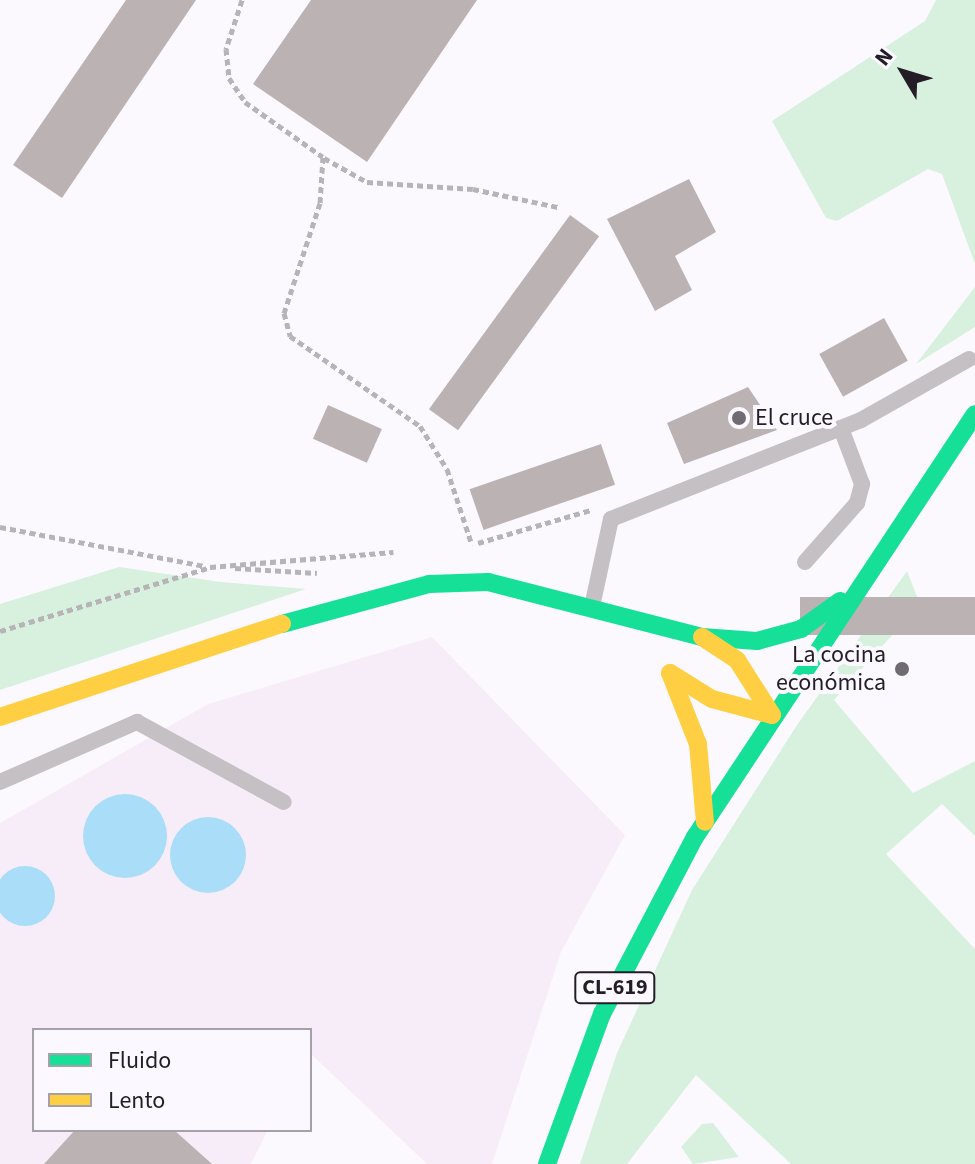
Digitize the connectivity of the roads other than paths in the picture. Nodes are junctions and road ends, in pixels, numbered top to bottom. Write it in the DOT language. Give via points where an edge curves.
graph roads {
  1 [pos="969,359"];
  2 [pos="975,414"];
  3 [pos="841,428"];
  4 [pos="805,562"];
  5 [pos="855,590"];
  6 [pos="592,606"];
  7 [pos="702,637"];
  8 [pos="670,673"];
  9 [pos="772,715"];
  10 [pos="0,717"];
  11 [pos="0,782"];
  12 [pos="284,802"];
  13 [pos="705,822"];
  14 [pos="547,1164"];
  1 -- 3 [label="lane"];
  2 -- 5 [label="main road, CL-619"];
  3 -- 4 [label="lane" via="862,484 857,503"];
  3 -- 6 [label="lane" via="611,519"];
  5 -- 7 [label="main road" via="801,629 739,644"];
  5 -- 9 [label="main road, CL-619"];
  6 -- 7 [label="main road"];
  6 -- 8 [label="main road"];
  6 -- 10 [label="main road" via="488,582 429,584 356,600"];
  7 -- 9 [label="main road" via="737,660"];
  8 -- 9 [label="main road" via="712,699"];
  8 -- 13 [label="main road" via="698,744"];
  9 -- 13 [label="main road, CL-619"];
  11 -- 12 [label="lane" via="137,722"];
  13 -- 14 [label="main road, CL-619" via="602,1014"];
}
